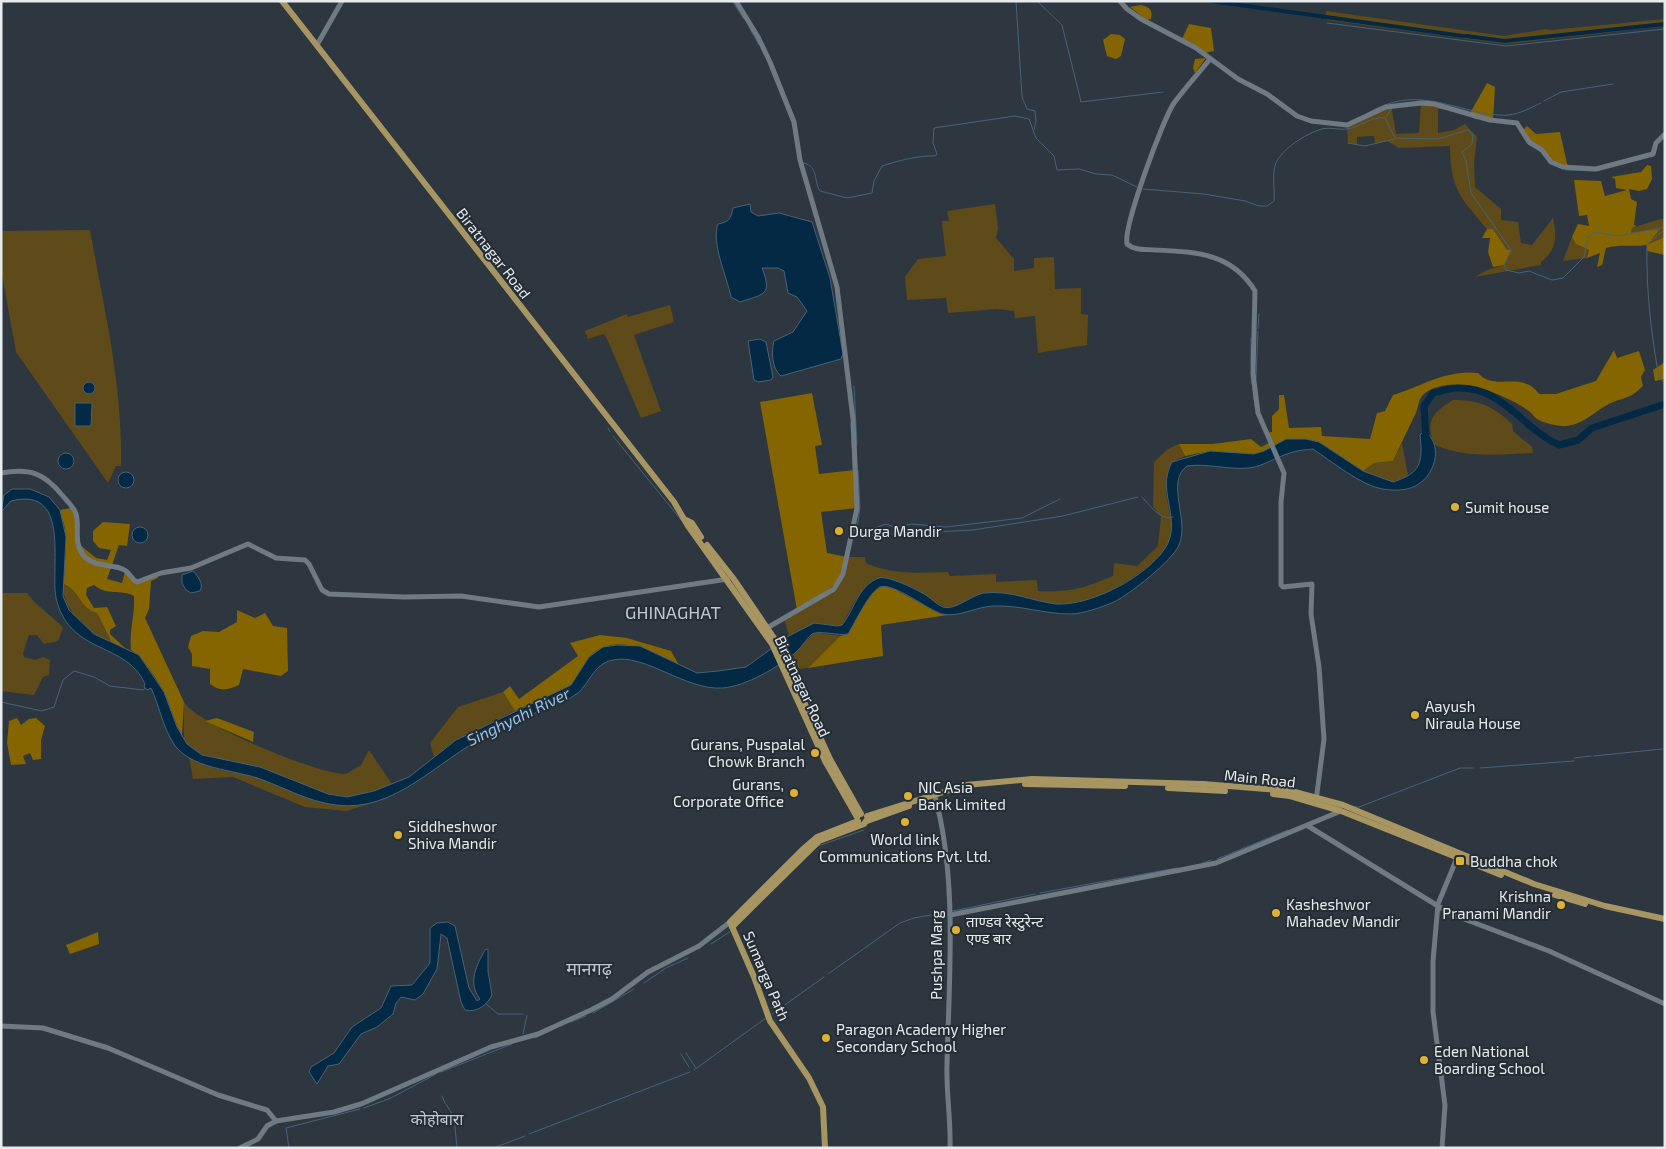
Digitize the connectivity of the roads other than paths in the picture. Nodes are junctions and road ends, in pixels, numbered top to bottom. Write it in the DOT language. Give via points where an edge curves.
graph roads {
  1 [pos="282,1"];
  2 [pos="342,1"];
  3 [pos="736,1"];
  4 [pos="1120,1"];
  5 [pos="317,45"];
  6 [pos="1210,59"];
  7 [pos="1665,134"];
  8 [pos="1,473"];
  9 [pos="731,579"];
  10 [pos="768,628"];
  11 [pos="774,642"];
  12 [pos="934,795"];
  13 [pos="1316,801"];
  14 [pos="1341,811"];
  15 [pos="862,819"];
  16 [pos="1308,826"];
  17 [pos="1457,858"];
  18 [pos="1438,904"];
  19 [pos="950,915"];
  20 [pos="1665,920"];
  21 [pos="731,925"];
  22 [pos="1665,1004"];
  23 [pos="1,1026"];
  24 [pos="279,1121"];
  25 [pos="240,1148"];
  26 [pos="825,1148"];
  27 [pos="950,1148"];
  28 [pos="1442,1148"];
  1 -- 5 [label="main road, Biratnagar Road"];
  2 -- 5 [label="street"];
  3 -- 10 [label="street" via="770,62 794,122 800,160 837,287 853,419 857,508 843,574 834,589"];
  4 -- 6 [label="street" via="1141,19"];
  5 -- 9 [label="main road, Biratnagar Road" via="686,520 692,522"];
  6 -- 7 [label="street" via="1297,116 1311,121 1347,125 1403,103 1434,104 1481,118 1517,123 1529,142 1542,150 1550,162 1568,168 1596,170 1621,161 1648,157"];
  6 -- 13 [label="street" via="1173,104 1163,125 1129,225 1127,244 1135,249 1184,251 1217,257 1230,263 1255,291 1254,385 1258,413 1284,473 1282,586 1312,584 1311,614 1324,739"];
  8 -- 9 [label="street" via="35,473 46,477 73,508 77,520 76,538 82,553 94,563 126,571 137,582 161,573 191,568 248,544 276,558 305,560 322,590 329,594 461,596 538,607"];
  9 -- 10 [label="main road, Biratnagar Road"];
  9 -- 11 [label="main road, Biratnagar Road"];
  10 -- 11 [label="main road, Biratnagar Road"];
  11 -- 15 [label="main road, Biratnagar Road"];
  12 -- 13 [label="main road, Main Road" via="967,788 1032,783 1254,792"];
  12 -- 15 [label="main road, Main Road"];
  12 -- 19 [label="street, Pushpa Marg" via="942,824"];
  13 -- 14 [label="main road, Main Road"];
  13 -- 20 [label="main road, Main Road" via="1343,805 1534,884"];
  14 -- 16 [label="street"];
  14 -- 17 [label="main road, Main Road"];
  15 -- 21 [label="main road, Main Road" via="819,841"];
  16 -- 18 [label="street"];
  16 -- 19 [label="street" via="1216,863"];
  17 -- 18 [label="street"];
  17 -- 20 [label="main road, Main Road" via="1563,898 1605,910"];
  18 -- 22 [label="street" via="1451,914 1549,951"];
  18 -- 28 [label="street" via="1433,1006 1445,1105"];
  19 -- 27 [label="street, Pushpa Marg" via="947,1075"];
  21 -- 24 [label="street" via="699,946 648,972 612,999 538,1034 491,1047 361,1104"];
  21 -- 26 [label="main road, Sumarga Path" via="770,1021 809,1078 823,1107"];
  23 -- 24 [label="street" via="43,1028 108,1048 218,1094 267,1110"];
  24 -- 25 [label="street" via="267,1126 258,1139"];
}
